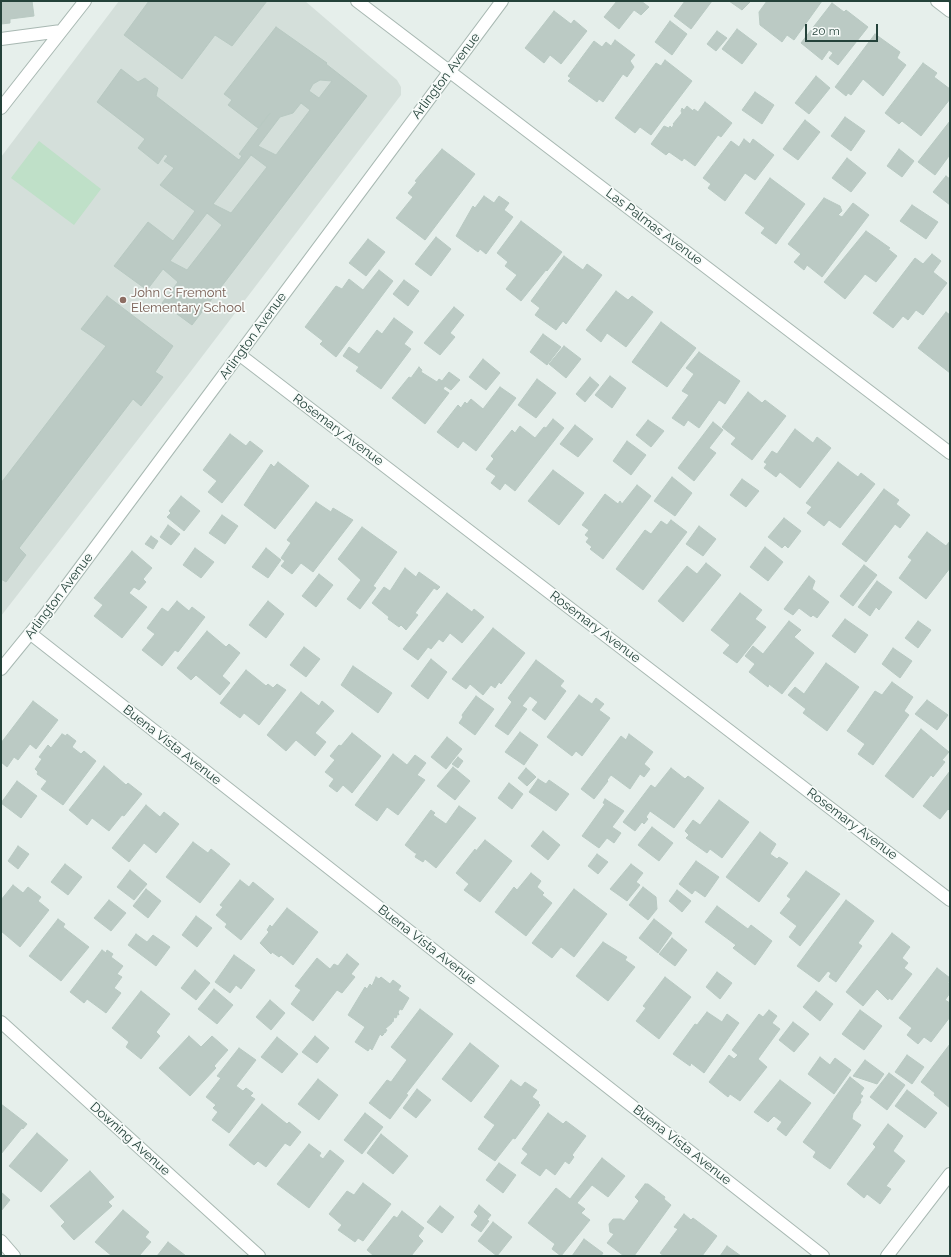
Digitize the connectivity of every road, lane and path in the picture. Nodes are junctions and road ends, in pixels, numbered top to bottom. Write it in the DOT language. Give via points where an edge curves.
graph roads {
  1 [pos="84,1"];
  2 [pos="357,1"];
  3 [pos="502,1"];
  4 [pos="938,1"];
  5 [pos="950,11"];
  6 [pos="61,32"];
  7 [pos="1,39"];
  8 [pos="449,71"];
  9 [pos="1,108"];
  10 [pos="240,355"];
  11 [pos="950,453"];
  12 [pos="31,634"];
  13 [pos="1,669"];
  14 [pos="950,900"];
  15 [pos="1,1022"];
  16 [pos="950,1174"];
  17 [pos="1,1241"];
  18 [pos="14,1256"];
  19 [pos="259,1256"];
  20 [pos="823,1256"];
  21 [pos="887,1256"];
  1 -- 6 [label="street"];
  2 -- 8 [label="street, Las Palmas Avenue"];
  3 -- 8 [label="street, Arlington Avenue"];
  4 -- 5 [label="street"];
  6 -- 7 [label="street"];
  6 -- 9 [label="street"];
  8 -- 10 [label="street, Arlington Avenue"];
  8 -- 11 [label="street, Las Palmas Avenue"];
  10 -- 12 [label="street, Arlington Avenue"];
  10 -- 14 [label="street, Rosemary Avenue"];
  12 -- 13 [label="street, Arlington Avenue"];
  12 -- 20 [label="street, Buena Vista Avenue"];
  15 -- 19 [label="street, Downing Avenue"];
  16 -- 21 [label="street"];
  17 -- 18 [label="street"];
}
